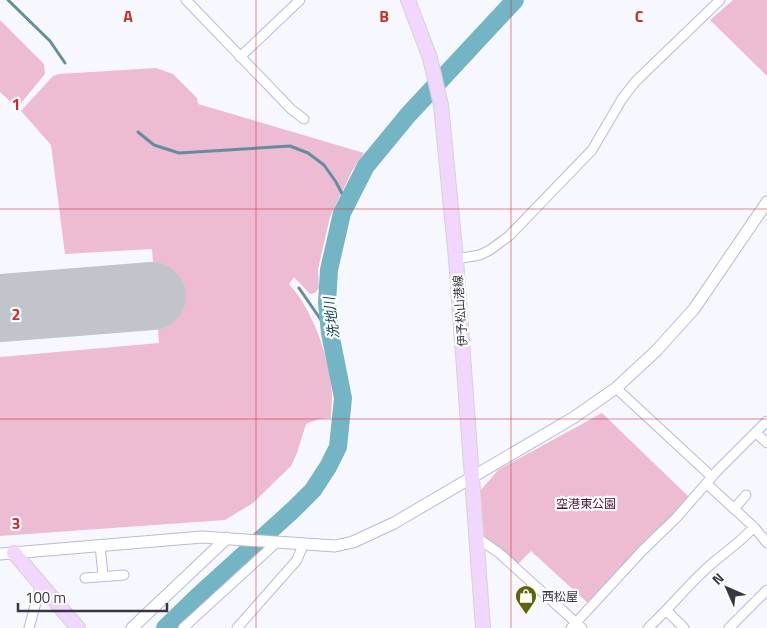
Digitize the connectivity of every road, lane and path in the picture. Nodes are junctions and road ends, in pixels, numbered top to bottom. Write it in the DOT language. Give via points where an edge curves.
graph roads {
  1 [pos="186,0"];
  2 [pos="300,0"];
  3 [pos="408,0"];
  4 [pos="720,0"];
  5 [pos="240,57"];
  6 [pos="304,119"];
  7 [pos="767,202"];
  8 [pos="456,259"];
  9 [pos="616,388"];
  10 [pos="767,421"];
  11 [pos="756,433"];
  12 [pos="767,443"];
  13 [pos="472,478"];
  14 [pos="709,481"];
  15 [pos="746,495"];
  16 [pos="734,509"];
  17 [pos="754,527"];
  18 [pos="476,537"];
  19 [pos="227,538"];
  20 [pos="272,542"];
  21 [pos="767,543"];
  22 [pos="302,545"];
  23 [pos="100,546"];
  24 [pos="7,553"];
  25 [pos="124,575"];
  26 [pos="103,576"];
  27 [pos="84,578"];
  28 [pos="41,584"];
  29 [pos="767,590"];
  30 [pos="667,611"];
  31 [pos="576,626"];
  32 [pos="29,628"];
  33 [pos="78,628"];
  34 [pos="132,628"];
  35 [pos="183,628"];
  36 [pos="237,628"];
  37 [pos="483,628"];
  38 [pos="648,628"];
  39 [pos="684,628"];
  40 [pos="729,628"];
  1 -- 5 [label="street"];
  2 -- 5 [label="street"];
  3 -- 8 [label="main road, 伊予松山港線" via="432,66 440,100"];
  4 -- 8 [label="street" via="635,82 592,150 509,236 480,255"];
  5 -- 6 [label="street"];
  7 -- 9 [label="street" via="694,308 656,351"];
  8 -- 13 [label="main road, 伊予松山港線"];
  9 -- 13 [label="street" via="573,418"];
  9 -- 14 [label="street"];
  10 -- 11 [label="street"];
  11 -- 12 [label="street"];
  11 -- 14 [label="street"];
  13 -- 18 [label="main road, 伊予松山港線"];
  13 -- 22 [label="street" via="394,523 353,542 334,546"];
  14 -- 16 [label="street"];
  14 -- 31 [label="street" via="642,550"];
  15 -- 16 [label="street"];
  16 -- 17 [label="street"];
  17 -- 21 [label="street"];
  17 -- 30 [label="street" via="706,568"];
  18 -- 31 [label="street" via="499,553"];
  18 -- 37 [label="main road, 伊予松山港線"];
  19 -- 20 [label="street"];
  19 -- 23 [label="street" via="202,537"];
  19 -- 34 [label="street"];
  20 -- 22 [label="street"];
  20 -- 35 [label="street"];
  22 -- 36 [label="street" via="297,560"];
  23 -- 24 [label="street"];
  23 -- 26 [label="street"];
  24 -- 28 [label="main road"];
  25 -- 26 [label="street"];
  26 -- 27 [label="street"];
  28 -- 32 [label="street"];
  28 -- 33 [label="main road"];
  29 -- 40 [label="street"];
  30 -- 38 [label="street"];
  30 -- 39 [label="street"];
}
